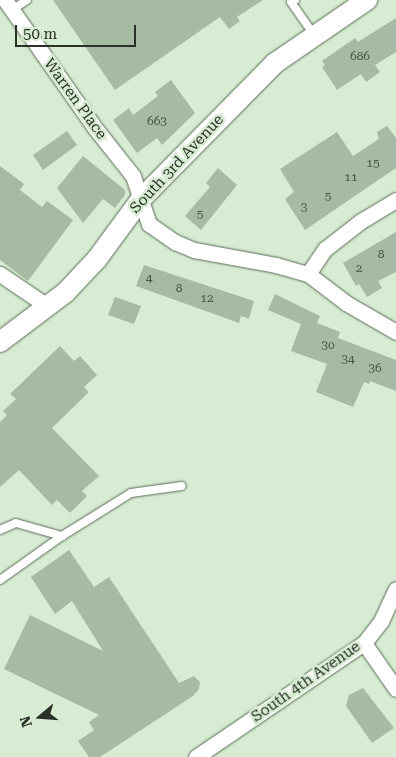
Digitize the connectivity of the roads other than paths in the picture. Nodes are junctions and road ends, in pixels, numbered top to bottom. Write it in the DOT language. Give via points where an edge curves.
graph roads {
  1 [pos="26,0"];
  2 [pos="295,0"];
  3 [pos="367,0"];
  4 [pos="9,5"];
  5 [pos="313,34"];
  6 [pos="141,199"];
  7 [pos="396,200"];
  8 [pos="0,274"];
  9 [pos="308,274"];
  10 [pos="47,306"];
  11 [pos="396,332"];
  12 [pos="0,342"];
  13 [pos="182,486"];
  14 [pos="0,530"];
  15 [pos="62,536"];
  16 [pos="0,580"];
  17 [pos="396,589"];
  18 [pos="364,643"];
  19 [pos="396,689"];
  20 [pos="196,757"];
  1 -- 4 [label="lane"];
  2 -- 5 [label="lane" via="291,2"];
  3 -- 5 [label="street, South 3rd Avenue"];
  4 -- 6 [label="street, Warren Place" via="133,176"];
  5 -- 6 [label="street, South 3rd Avenue" via="250,85"];
  6 -- 9 [label="street, Warren Place" via="149,224 174,242 194,250 276,264"];
  6 -- 10 [label="street, South 3rd Avenue" via="97,259"];
  7 -- 9 [label="street" via="324,249"];
  8 -- 10 [label="street"];
  9 -- 11 [label="street, Warren Place" via="346,303"];
  10 -- 12 [label="street, South 3rd Avenue"];
  13 -- 15 [label="lane" via="131,493"];
  14 -- 15 [label="lane" via="16,523"];
  15 -- 16 [label="lane"];
  17 -- 18 [label="street, South 4th Avenue" via="381,621"];
  18 -- 19 [label="street"];
  18 -- 20 [label="street, South 4th Avenue"];
}
